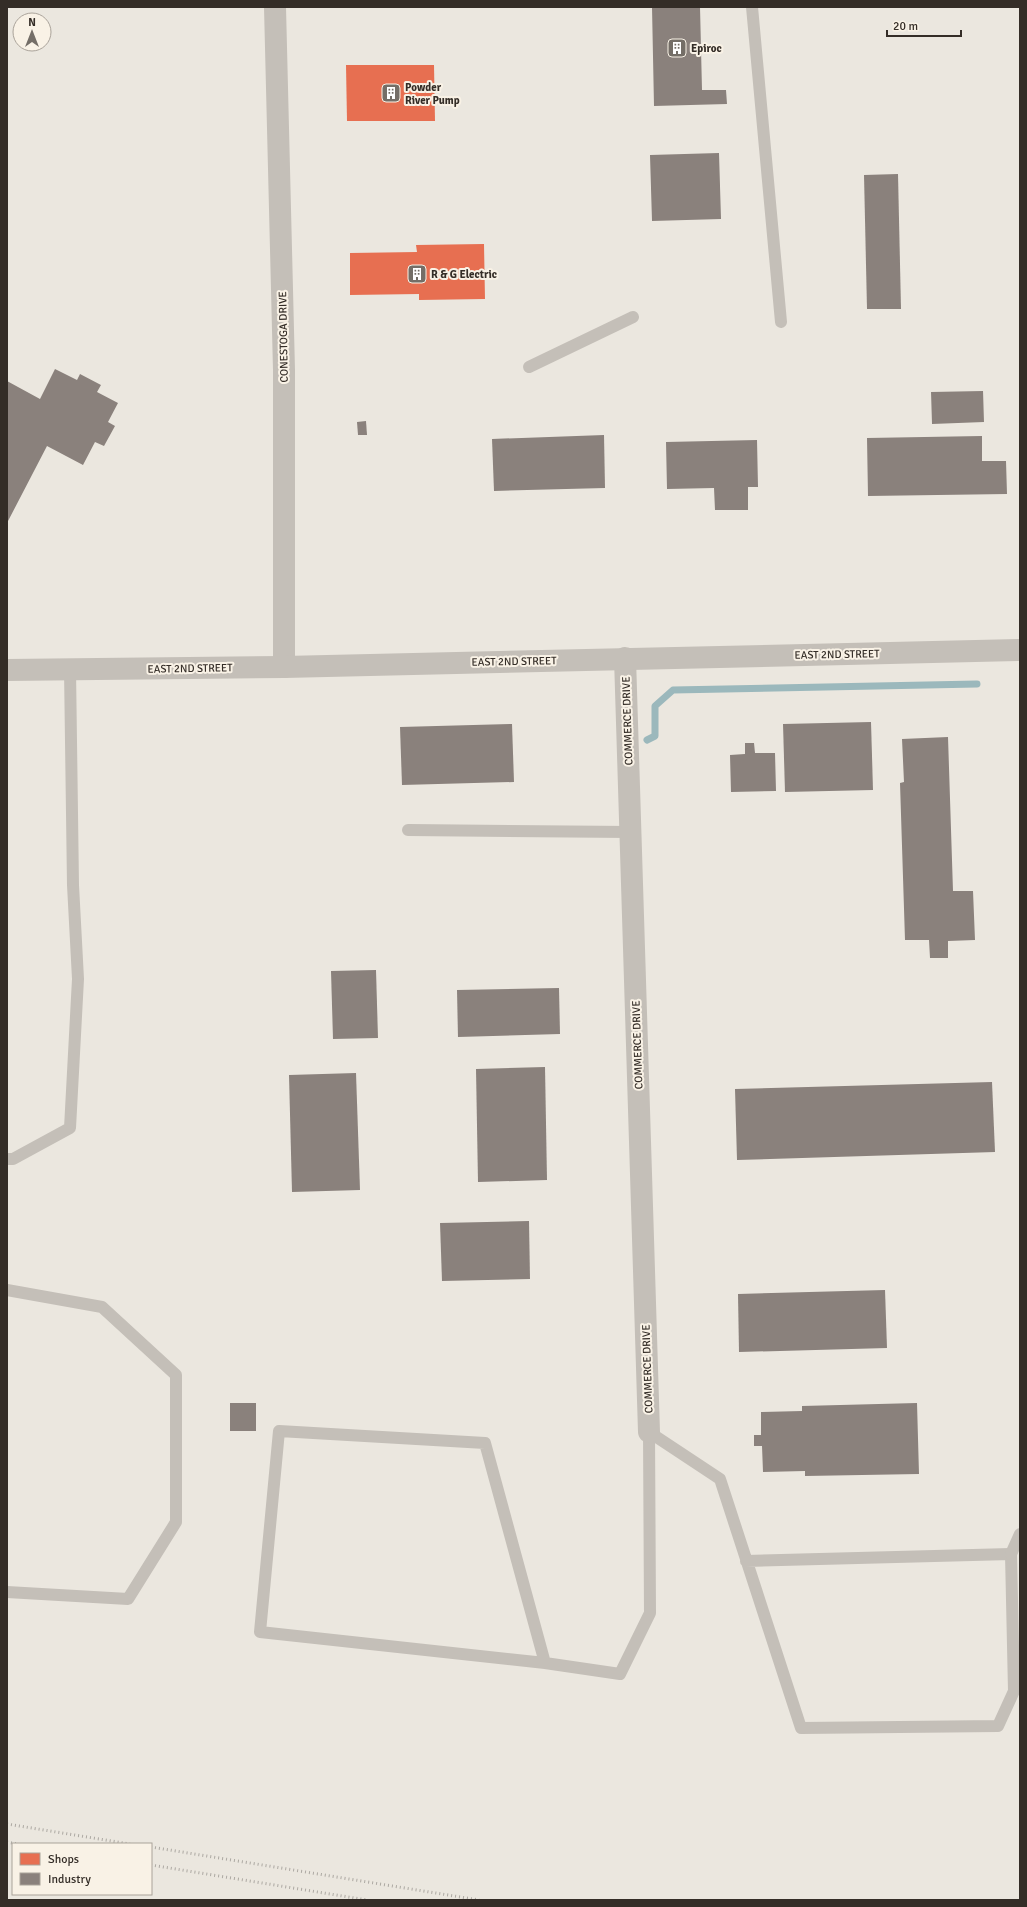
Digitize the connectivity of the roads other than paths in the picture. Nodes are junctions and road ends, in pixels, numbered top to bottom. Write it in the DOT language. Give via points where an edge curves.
graph roads {
  1 [pos="275,7"];
  2 [pos="752,7"];
  3 [pos="633,317"];
  4 [pos="781,322"];
  5 [pos="529,367"];
  6 [pos="1020,650"];
  7 [pos="625,658"];
  8 [pos="284,667"];
  9 [pos="70,669"];
  10 [pos="7,670"];
  11 [pos="408,830"];
  12 [pos="630,832"];
  13 [pos="7,1158"];
  14 [pos="7,1290"];
  15 [pos="649,1432"];
  16 [pos="1020,1534"];
  17 [pos="1011,1554"];
  18 [pos="746,1561"];
  19 [pos="7,1592"];
  20 [pos="545,1663"];
  1 -- 8 [label="street, CONESTOGA DRIVE" via="284,370"];
  2 -- 4 [label="lane"];
  3 -- 5 [label="lane"];
  6 -- 7 [label="street, EAST 2ND STREET"];
  7 -- 8 [label="street, EAST 2ND STREET"];
  7 -- 12 [label="street, COMMERCE DRIVE"];
  8 -- 9 [label="street, EAST 2ND STREET"];
  9 -- 10 [label="street, EAST 2ND STREET"];
  9 -- 13 [label="lane" via="73,885 78,979 70,1128 14,1159"];
  11 -- 12 [label="lane"];
  12 -- 15 [label="street, COMMERCE DRIVE"];
  14 -- 19 [label="lane" via="102,1307 176,1375 176,1522 128,1599"];
  15 -- 18 [label="lane" via="720,1479"];
  15 -- 20 [label="lane" via="650,1613 620,1674"];
  16 -- 17 [label="lane"];
  17 -- 18 [label="lane"];
  17 -- 18 [label="lane" via="1014,1691 998,1726 800,1728"];
  20 -- 20 [label="lane" via="260,1632 279,1431 485,1443"];
}
